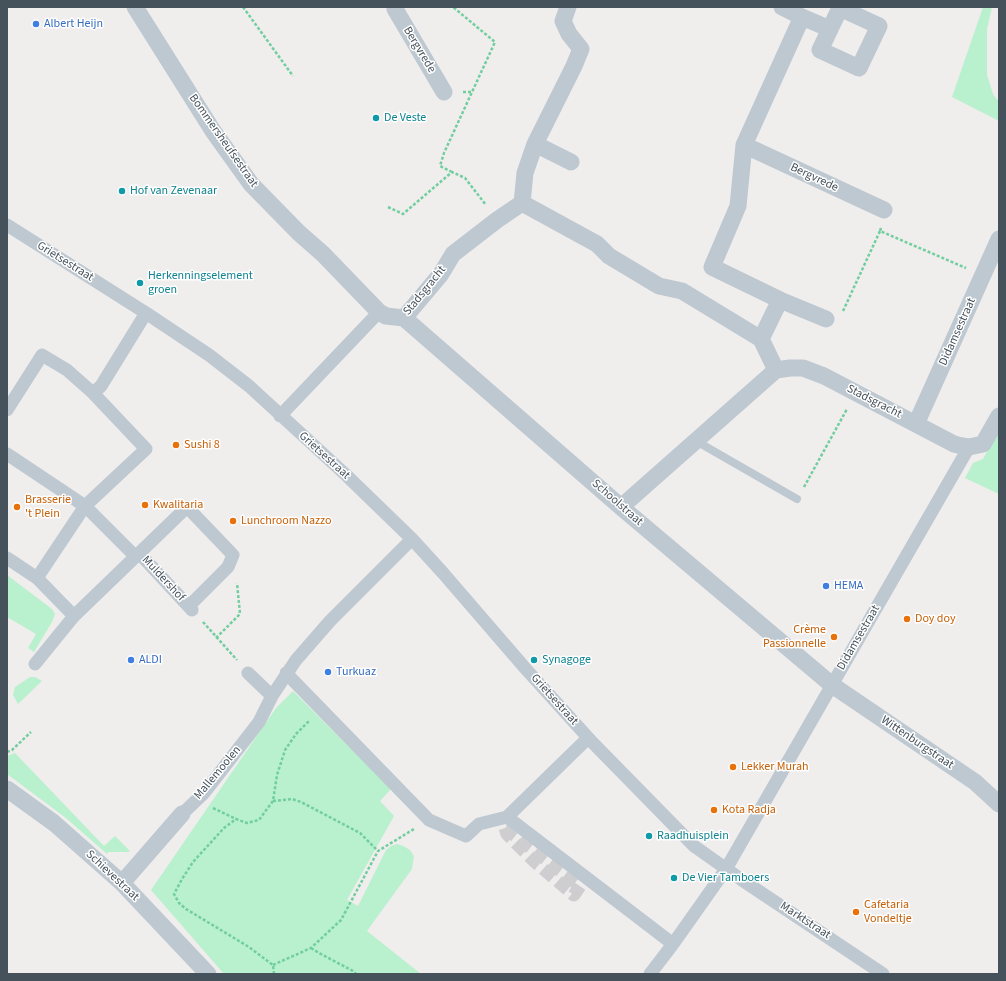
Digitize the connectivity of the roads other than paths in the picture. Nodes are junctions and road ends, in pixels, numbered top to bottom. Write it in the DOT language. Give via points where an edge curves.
graph roads {
  1 [pos="135,7"];
  2 [pos="396,7"];
  3 [pos="568,7"];
  4 [pos="782,7"];
  5 [pos="802,17"];
  6 [pos="830,29"];
  7 [pos="444,92"];
  8 [pos="535,144"];
  9 [pos="744,145"];
  10 [pos="571,162"];
  11 [pos="522,203"];
  12 [pos="884,210"];
  13 [pos="7,225"];
  14 [pos="999,240"];
  15 [pos="780,300"];
  16 [pos="379,312"];
  17 [pos="146,313"];
  18 [pos="404,318"];
  19 [pos="826,319"];
  20 [pos="761,340"];
  21 [pos="776,370"];
  22 [pos="93,393"];
  23 [pos="7,410"];
  24 [pos="280,416"];
  25 [pos="999,416"];
  26 [pos="916,424"];
  27 [pos="696,440"];
  28 [pos="969,447"];
  29 [pos="7,454"];
  30 [pos="797,499"];
  31 [pos="85,506"];
  32 [pos="621,508"];
  33 [pos="412,539"];
  34 [pos="138,556"];
  35 [pos="7,558"];
  36 [pos="37,578"];
  37 [pos="74,616"];
  38 [pos="35,664"];
  39 [pos="248,673"];
  40 [pos="286,673"];
  41 [pos="832,685"];
  42 [pos="272,696"];
  43 [pos="590,740"];
  44 [pos="7,789"];
  45 [pos="999,804"];
  46 [pos="182,814"];
  47 [pos="507,817"];
  48 [pos="726,869"];
  49 [pos="122,883"];
  50 [pos="673,944"];
  51 [pos="879,973"];
  52 [pos="208,974"];
  53 [pos="650,974"];
  1 -- 16 [label="street, Bommersheufsestraat" via="213,131 251,184"];
  2 -- 7 [label="street, Bergvrede"];
  3 -- 8 [label="street" via="563,21 580,49"];
  4 -- 5 [label="street"];
  5 -- 6 [label="street"];
  5 -- 9 [label="street"];
  8 -- 10 [label="street"];
  8 -- 11 [label="street" via="525,173"];
  9 -- 12 [label="street, Bergvrede"];
  9 -- 15 [label="street" via="738,206 712,267"];
  11 -- 18 [label="street, Stadsgracht" via="454,254 441,274"];
  11 -- 20 [label="street" via="596,244 609,256 659,286 682,291"];
  13 -- 17 [label="street, Grietsestraat"];
  14 -- 26 [label="street, Didamsestraat"];
  15 -- 19 [label="street"];
  15 -- 20 [label="street"];
  16 -- 18 [label="street, Stadsgracht" via="386,316"];
  16 -- 24 [label="street"];
  17 -- 22 [label="street" via="101,386"];
  17 -- 24 [label="street, Grietsestraat" via="209,355 249,386"];
  18 -- 32 [label="street, Schoolstraat"];
  20 -- 21 [label="street"];
  21 -- 26 [label="street, Stadsgracht" via="803,368 824,376"];
  21 -- 27 [label="street"];
  22 -- 23 [label="street" via="67,370 42,355"];
  22 -- 31 [label="street" via="146,449"];
  24 -- 33 [label="street, Grietsestraat"];
  25 -- 28 [label="street" via="982,444"];
  26 -- 28 [label="street, Stadsgracht" via="954,444"];
  27 -- 30 [label="lane"];
  27 -- 32 [label="street"];
  28 -- 41 [label="street, Didamsestraat"];
  29 -- 31 [label="street, Muldershof"];
  31 -- 34 [label="street, Muldershof"];
  31 -- 36 [label="street"];
  32 -- 41 [label="street, Schoolstraat"];
  33 -- 40 [label="street, Mallemoolen" via="330,621"];
  33 -- 43 [label="street, Grietsestraat"];
  34 -- 34 [label="street, Muldershof" via="190,608 230,570 233,555 187,507"];
  34 -- 37 [label="street"];
  35 -- 36 [label="street"];
  36 -- 37 [label="street"];
  37 -- 38 [label="street"];
  39 -- 42 [label="street"];
  40 -- 42 [label="street, Mallemoolen"];
  40 -- 47 [label="street" via="430,820 466,836 479,824"];
  41 -- 45 [label="street, Wittenburgstraat" via="975,782"];
  41 -- 48 [label="street, Didamsestraat"];
  42 -- 46 [label="street, Mallemoolen" via="260,722 204,793"];
  43 -- 47 [label="street"];
  43 -- 48 [label="street" via="694,846"];
  44 -- 49 [label="street, Schievestraat" via="54,823"];
  46 -- 49 [label="street, Mallemoolen"];
  47 -- 50 [label="street"];
  48 -- 50 [label="street"];
  48 -- 51 [label="street, Marktstraat"];
  49 -- 52 [label="street, Schievestraat"];
  50 -- 53 [label="street"];
}
